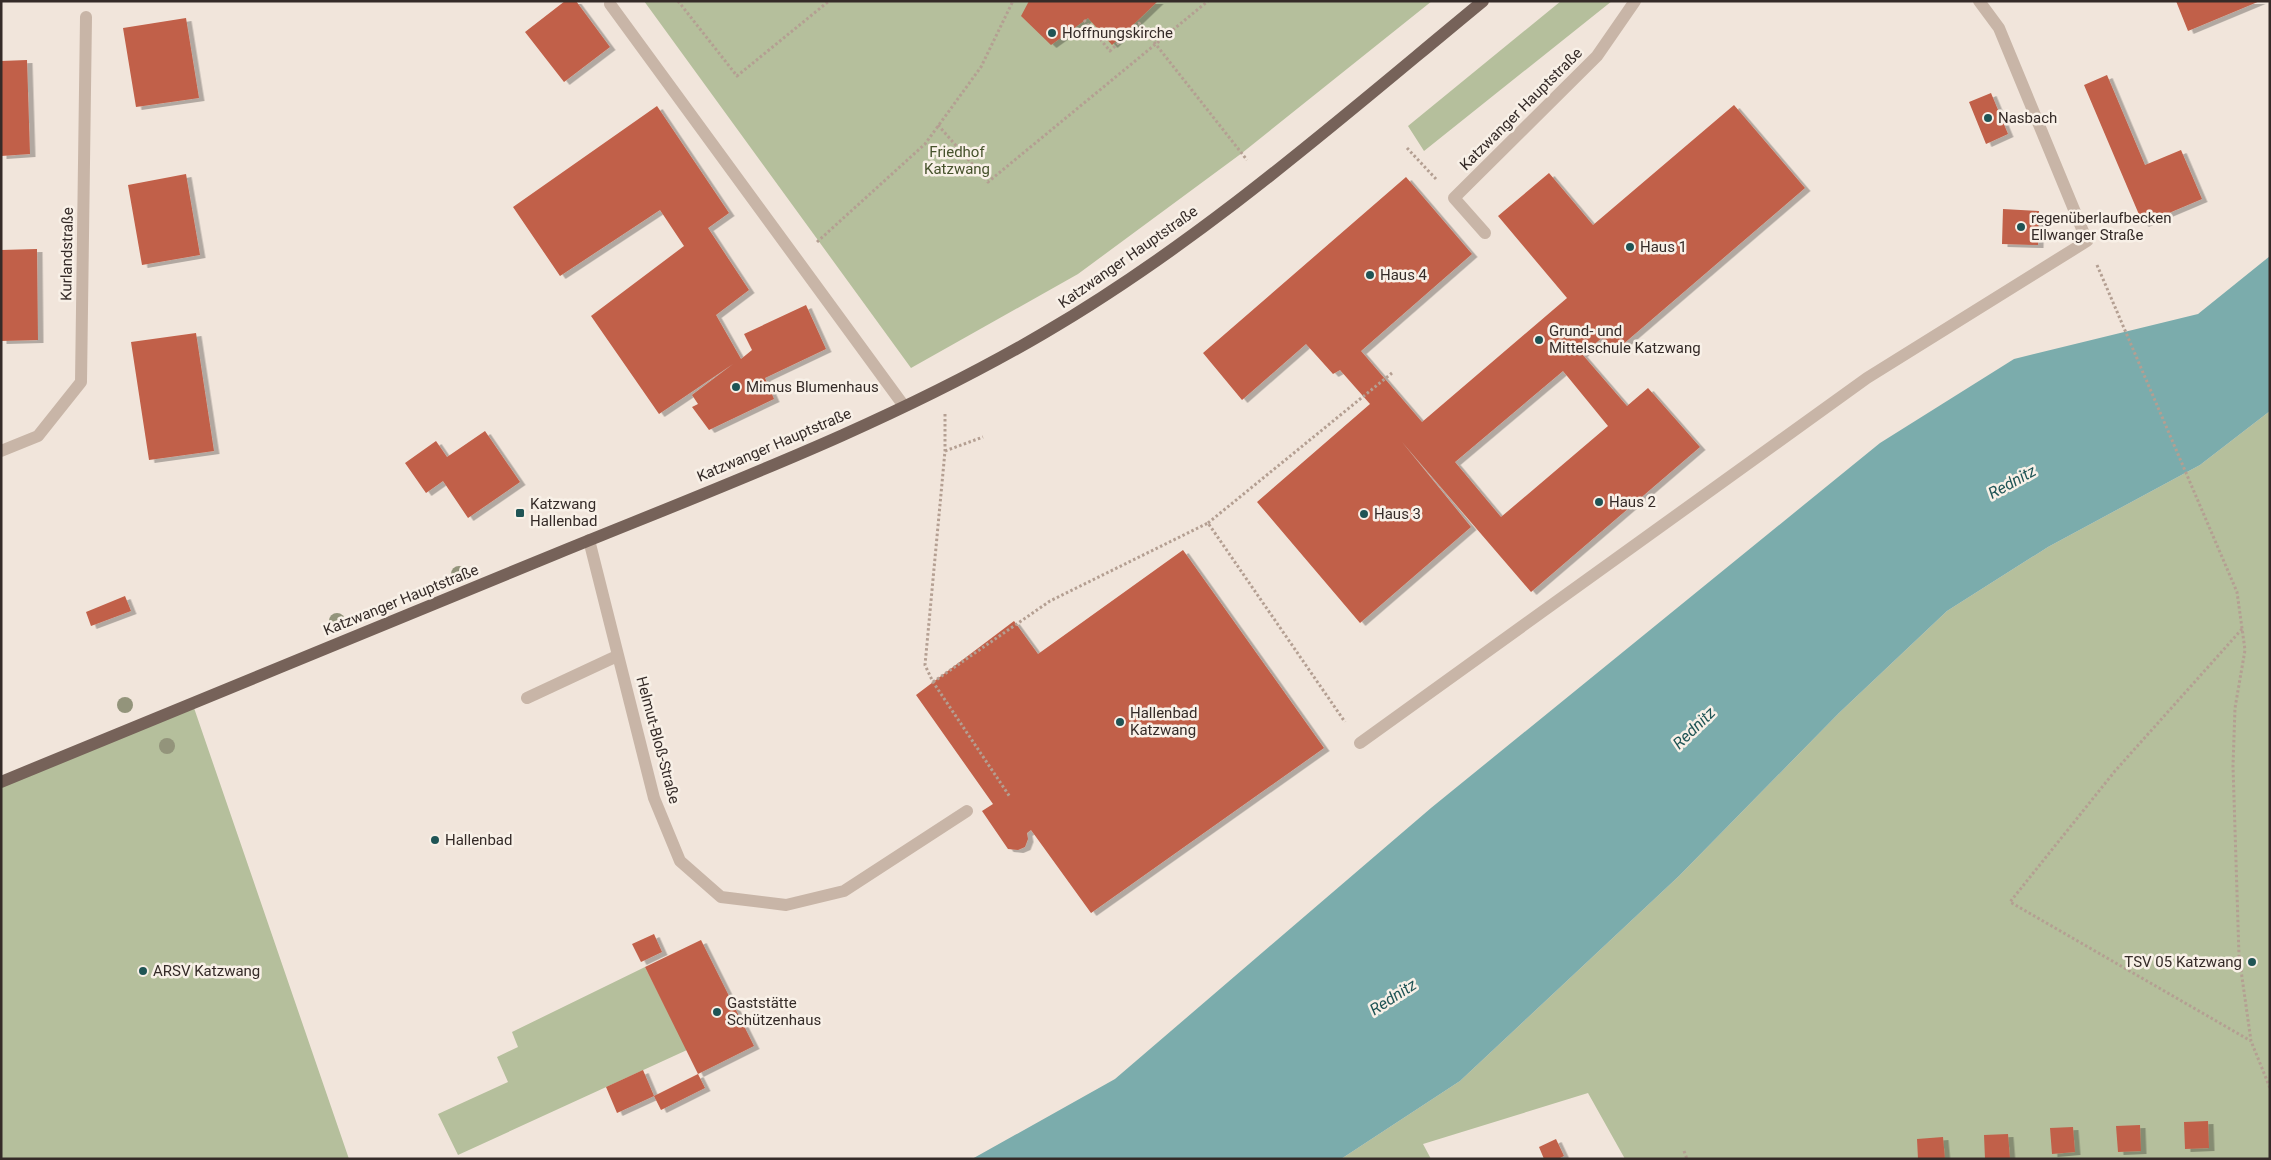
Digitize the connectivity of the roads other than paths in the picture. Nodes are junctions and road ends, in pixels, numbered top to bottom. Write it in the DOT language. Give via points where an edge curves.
graph roads {
  1 [pos="1483,1"];
  2 [pos="1635,1"];
  3 [pos="1979,1"];
  4 [pos="610,4"];
  5 [pos="86,17"];
  6 [pos="1485,233"];
  7 [pos="904,406"];
  8 [pos="1,451"];
  9 [pos="589,540"];
  10 [pos="617,656"];
  11 [pos="527,698"];
  12 [pos="1360,743"];
  13 [pos="1,782"];
  14 [pos="967,811"];
  1 -- 7 [label="main road, Katzwanger Hauptstraße" via="1262,181 1129,280 1045,332"];
  2 -- 6 [label="street, Katzwanger Hauptstraße" via="1597,56 1454,198"];
  3 -- 12 [label="street" via="2000,28 2087,241 1867,378"];
  4 -- 7 [label="street"];
  5 -- 8 [label="street, Kurlandstraße" via="81,382 38,436"];
  7 -- 9 [label="main road, Katzwanger Hauptstraße"];
  9 -- 10 [label="street, Helmut-Bloß-Straße"];
  9 -- 13 [label="main road, Katzwanger Hauptstraße"];
  10 -- 11 [label="street"];
  10 -- 14 [label="street, Helmut-Bloß-Straße" via="654,798 680,861 721,897 786,906 844,891"];
}
